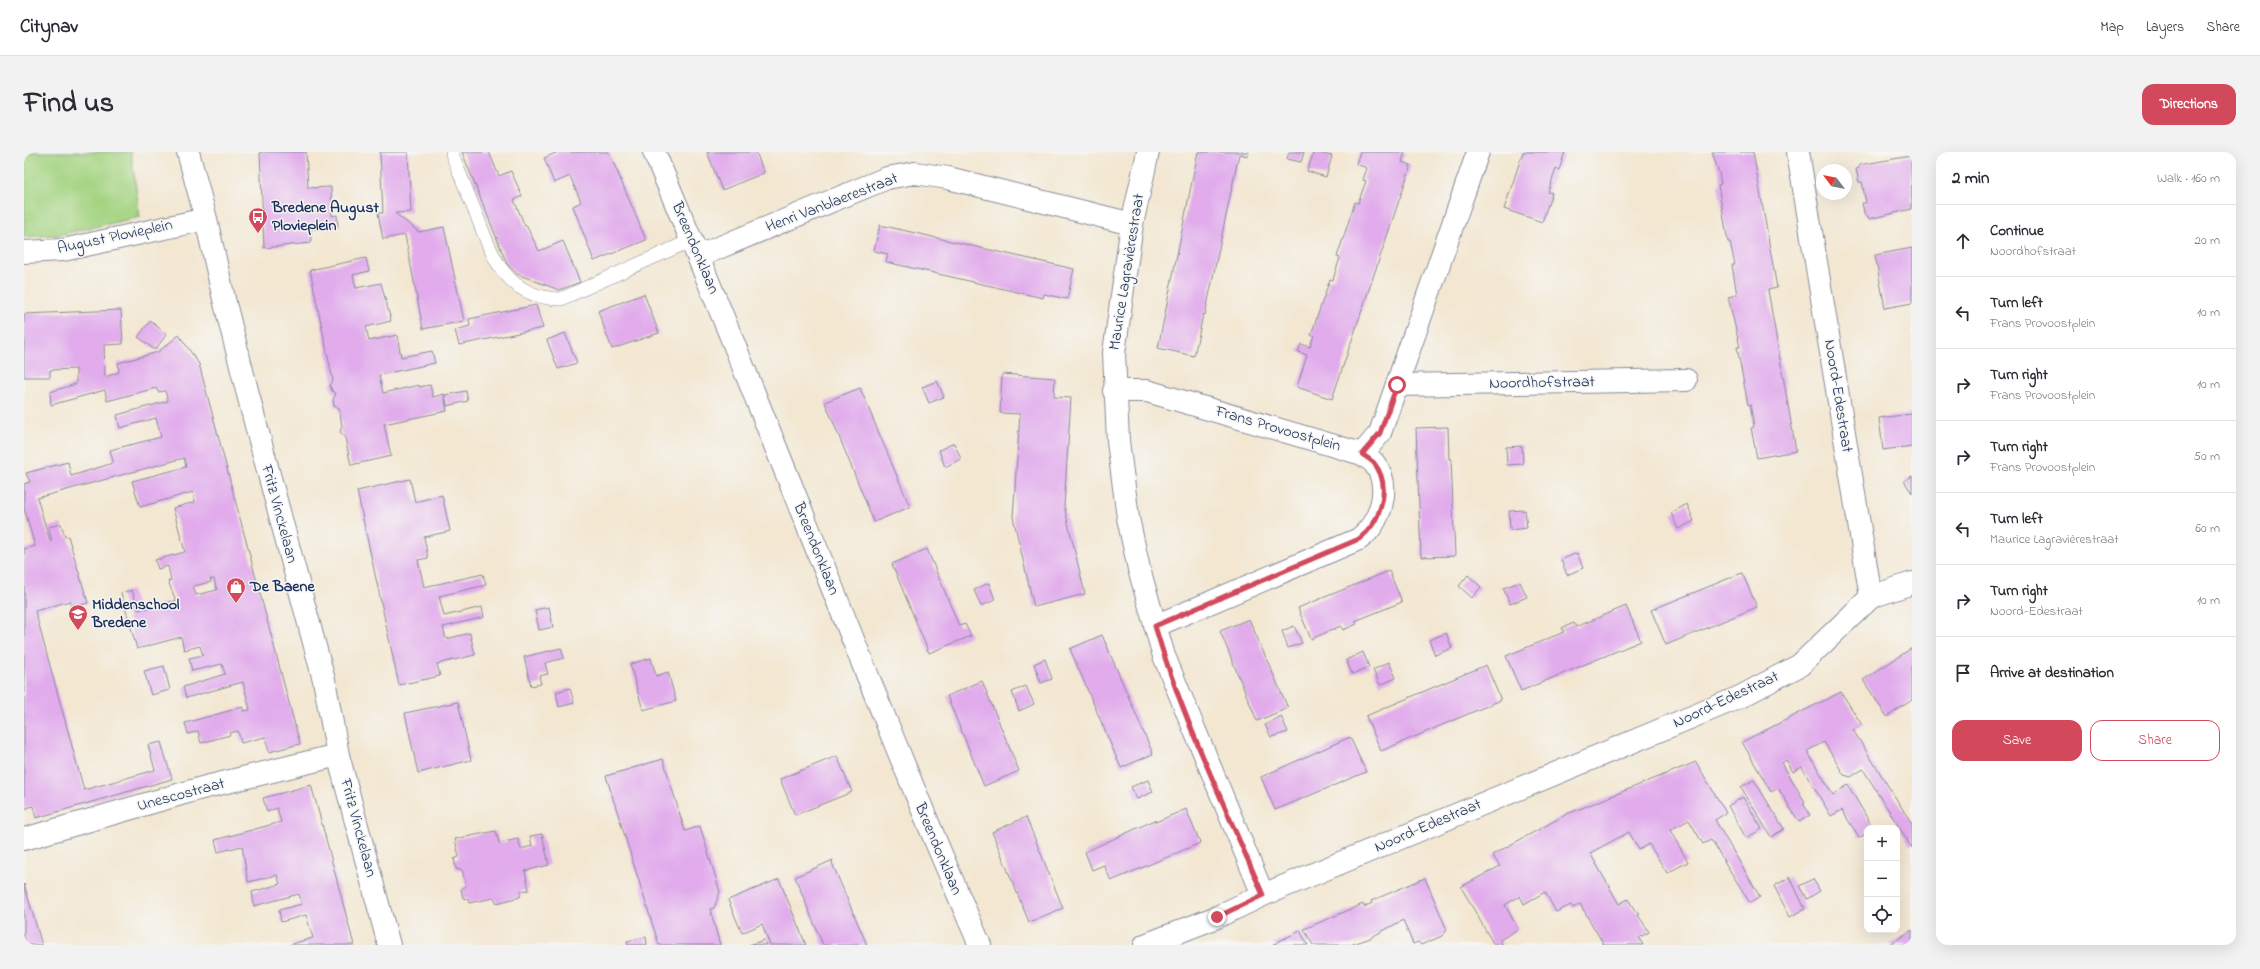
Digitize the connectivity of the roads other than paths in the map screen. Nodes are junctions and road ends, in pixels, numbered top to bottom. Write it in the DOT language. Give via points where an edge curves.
graph roads {
  1 [pos="188,152"];
  2 [pos="654,152"];
  3 [pos="1148,152"];
  4 [pos="1478,152"];
  5 [pos="1798,152"];
  6 [pos="452,154"];
  7 [pos="206,218"];
  8 [pos="1132,224"];
  9 [pos="695,248"];
  10 [pos="24,252"];
  11 [pos="1686,380"];
  12 [pos="1397,385"];
  13 [pos="1114,391"];
  14 [pos="1362,454"];
  15 [pos="1912,583"];
  16 [pos="1871,597"];
  17 [pos="1155,626"];
  18 [pos="338,755"];
  19 [pos="24,838"];
  20 [pos="1263,895"];
  21 [pos="389,945"];
  22 [pos="980,945"];
  23 [pos="1145,945"];
  1 -- 7 [label="street, Fritz Vinckelaan"];
  2 -- 9 [label="street, Breendonklaan"];
  3 -- 8 [label="street, Maurice Lagravièrestraat"];
  4 -- 12 [label="street"];
  5 -- 16 [label="street, Noord-Edestraat"];
  6 -- 9 [label="lane" via="493,258 505,274 529,293 561,299"];
  7 -- 10 [label="street, August Plovieplein" via="63,250"];
  7 -- 18 [label="street, Fritz Vinckelaan" via="229,320 324,680"];
  8 -- 9 [label="street, Henri Vanblaerestraat" via="948,178 915,174 887,178"];
  8 -- 13 [label="street, Maurice Lagravièrestraat" via="1114,353"];
  9 -- 22 [label="street, Breendonklaan" via="921,810"];
  11 -- 12 [label="street, Noordhofstraat"];
  12 -- 14 [label="street" via="1380,433"];
  13 -- 14 [label="street, Frans Provoostplein" via="1147,391"];
  13 -- 17 [label="street, Maurice Lagravièrestraat" via="1128,518"];
  14 -- 17 [label="street, Frans Provoostplein" via="1374,463 1383,486 1382,503 1369,532 1359,539"];
  15 -- 16 [label="street"];
  16 -- 20 [label="street, Noord-Edestraat" via="1800,665 1740,697"];
  17 -- 20 [label="street, Maurice Lagravièrestraat" via="1164,656"];
  18 -- 19 [label="street, Unescostraat" via="202,788"];
  18 -- 21 [label="street, Fritz Vinckelaan"];
  20 -- 23 [label="street, Noord-Edestraat" via="1217,917"];
}
